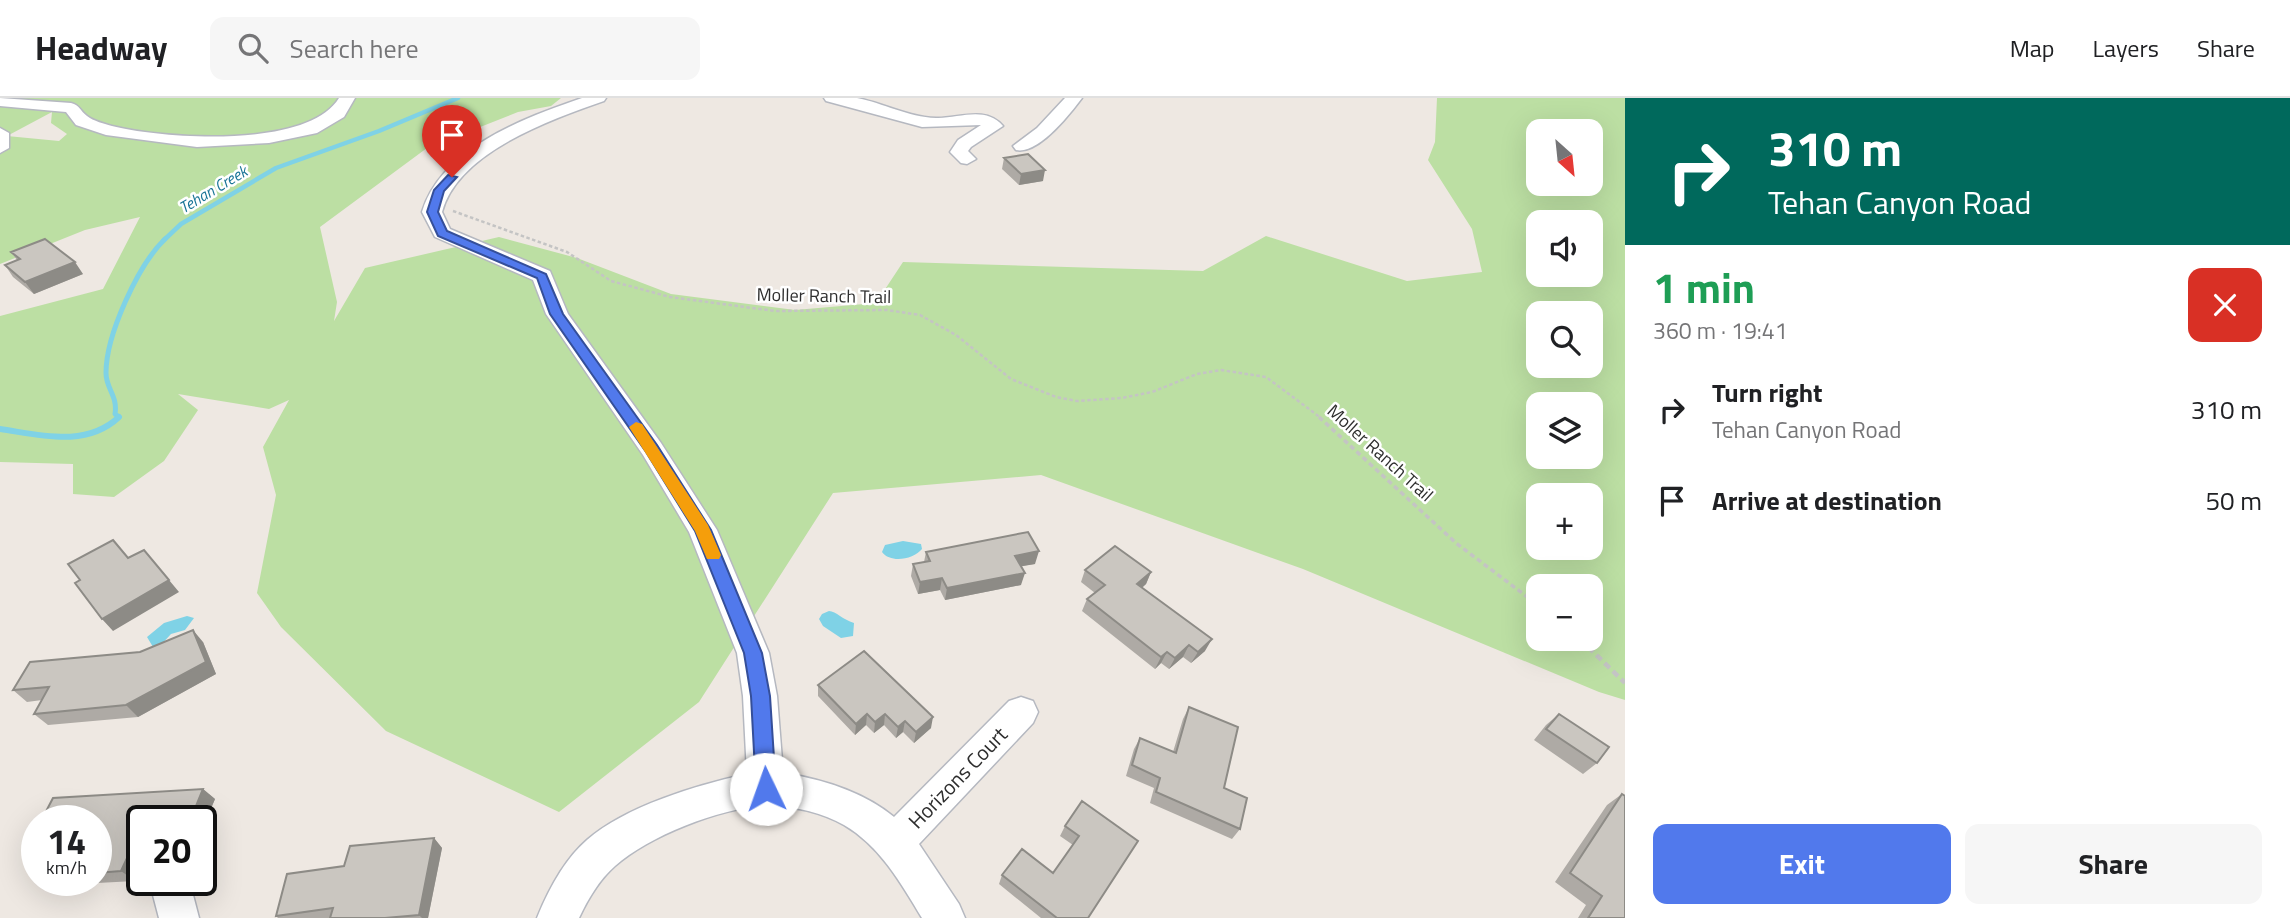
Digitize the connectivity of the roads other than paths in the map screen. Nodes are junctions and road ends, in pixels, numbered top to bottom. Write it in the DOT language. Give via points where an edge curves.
graph roads {
  1 [pos="347,98"];
  2 [pos="598,98"];
  3 [pos="832,98"];
  4 [pos="1074,98"];
  5 [pos="0,101"];
  6 [pos="0,133"];
  7 [pos="1022,146"];
  8 [pos="0,148"];
  9 [pos="967,159"];
  10 [pos="1021,712"];
  11 [pos="766,789"];
  12 [pos="895,843"];
  13 [pos="557,918"];
  14 [pos="946,918"];
  1 -- 5 [label="street" via="338,113 312,129 269,138 197,142 112,131 82,121 71,108"];
  2 -- 11 [label="street" via="557,112 476,157 439,190 432,212 442,233 542,276 557,314 652,449 702,530 753,653"];
  3 -- 9 [label="street" via="936,123 982,112 994,126 964,144 959,152"];
  4 -- 7 [label="street" via="1043,132"];
  6 -- 8 [label="street"];
  10 -- 12 [label="street, Horizons Court"];
  11 -- 12 [label="street" via="814,797 858,813"];
  11 -- 13 [label="street" via="704,802 609,846 581,875"];
  12 -- 14 [label="street"];
}
